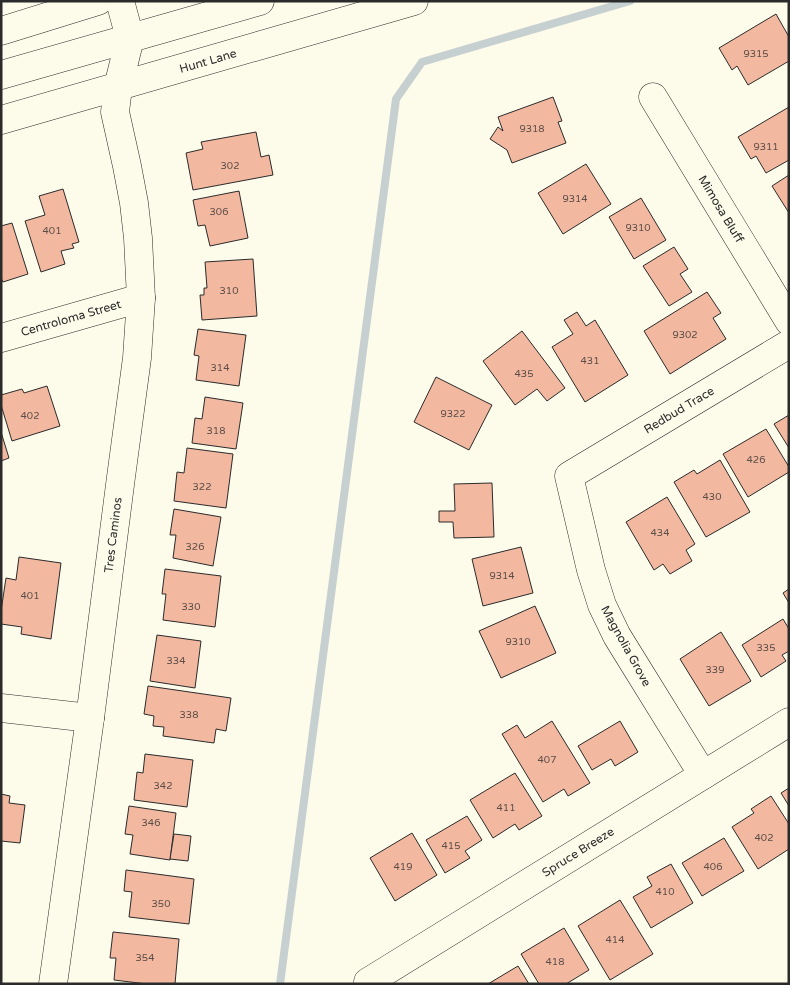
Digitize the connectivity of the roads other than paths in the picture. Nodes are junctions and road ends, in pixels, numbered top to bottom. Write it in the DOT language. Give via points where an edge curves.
graph roads {
  1 [pos="98,1"];
  2 [pos="120,1"];
  3 [pos="260,1"];
  4 [pos="414,1"];
  5 [pos="1,32"];
  6 [pos="130,38"];
  7 [pos="1,75"];
  8 [pos="118,87"];
  9 [pos="653,97"];
  10 [pos="1,120"];
  11 [pos="142,298"];
  12 [pos="789,320"];
  13 [pos="1,338"];
  14 [pos="789,344"];
  15 [pos="569,476"];
  16 [pos="1,708"];
  17 [pos="90,718"];
  18 [pos="789,722"];
  19 [pos="703,775"];
  20 [pos="368,982"];
  21 [pos="53,984"];
  1 -- 5 [label="street"];
  2 -- 6 [label="street"];
  3 -- 6 [label="street"];
  4 -- 8 [label="street, Hunt Lane"];
  6 -- 7 [label="street"];
  6 -- 8 [label="street, Tres Caminos"];
  8 -- 10 [label="street, Hunt Lane"];
  8 -- 11 [label="street, Tres Caminos" via="116,112 134,203"];
  9 -- 12 [label="street, Mimosa Bluff"];
  11 -- 13 [label="street, Centroloma Street"];
  11 -- 17 [label="street, Tres Caminos"];
  14 -- 15 [label="street, Redbud Trace"];
  15 -- 19 [label="street, Magnolia Grove" via="602,605"];
  16 -- 17 [label="street"];
  17 -- 21 [label="street, Tres Caminos"];
  18 -- 19 [label="street, Spruce Breeze"];
  19 -- 20 [label="street, Spruce Breeze"];
}
